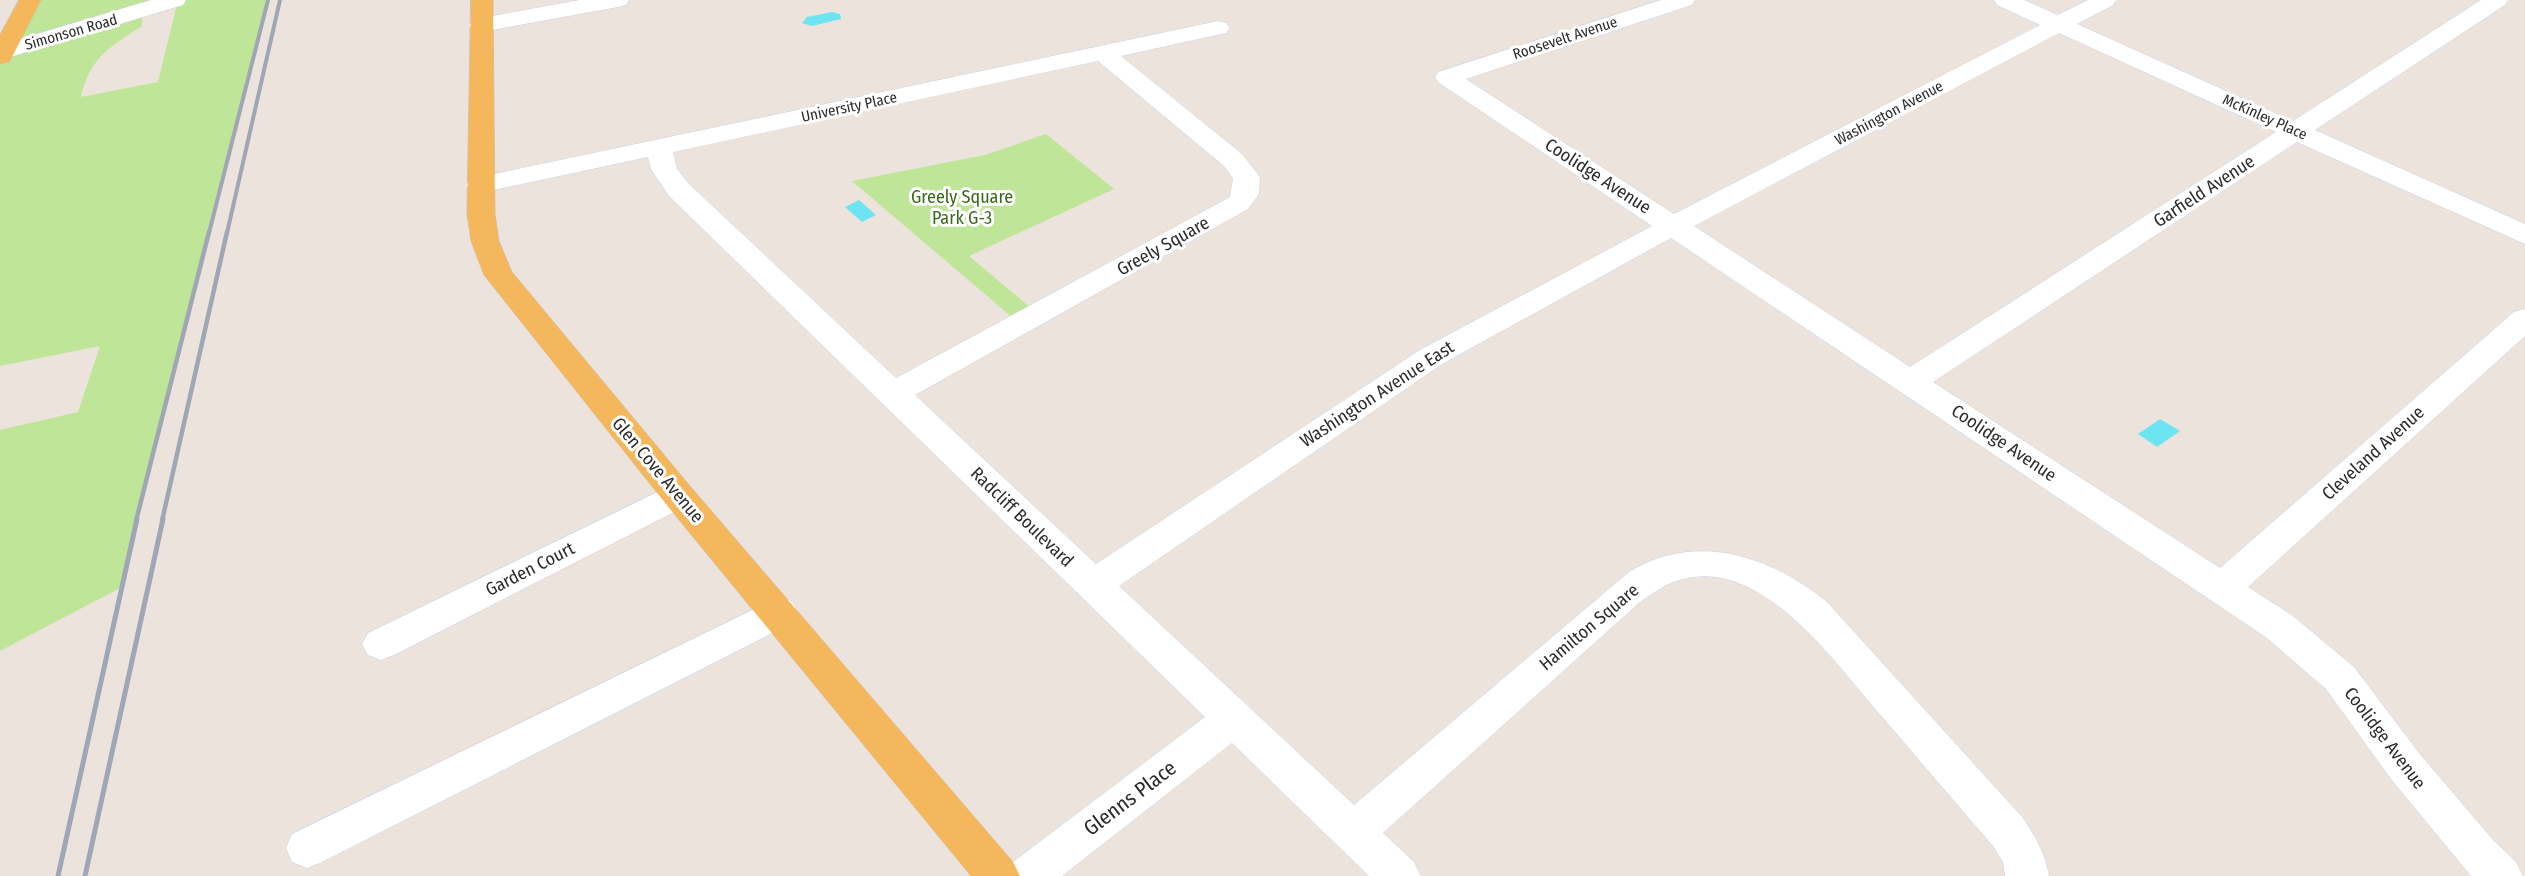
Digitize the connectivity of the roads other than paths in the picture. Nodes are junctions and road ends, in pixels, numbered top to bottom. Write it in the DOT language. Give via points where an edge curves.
graph roads {
  1 [pos="30,0"];
  2 [pos="175,0"];
  3 [pos="618,0"];
  4 [pos="1684,0"];
  5 [pos="2006,0"];
  6 [pos="2105,0"];
  7 [pos="2496,0"];
  8 [pos="482,12"];
  9 [pos="2059,24"];
  10 [pos="1218,28"];
  11 [pos="1103,53"];
  12 [pos="1,54"];
  13 [pos="1447,77"];
  14 [pos="2296,131"];
  15 [pos="659,148"];
  16 [pos="480,185"];
  17 [pos="1673,226"];
  18 [pos="2525,235"];
  19 [pos="2525,319"];
  20 [pos="1911,381"];
  21 [pos="893,393"];
  22 [pos="678,495"];
  23 [pos="1093,585"];
  24 [pos="2222,588"];
  25 [pos="779,612"];
  26 [pos="381,644"];
  27 [pos="1233,719"];
  28 [pos="1354,832"];
  29 [pos="307,848"];
  30 [pos="998,876"];
  31 [pos="1028,876"];
  32 [pos="1399,876"];
  33 [pos="2027,876"];
  34 [pos="2501,876"];
  1 -- 12 [label="main road"];
  2 -- 12 [label="street, Simonson Road"];
  3 -- 8 [label="street"];
  4 -- 13 [label="street, Roosevelt Avenue"];
  5 -- 9 [label="street, McKinley Place"];
  6 -- 9 [label="street, Washington Avenue"];
  7 -- 14 [label="street, Garfield Avenue"];
  8 -- 16 [label="main road, Glen Cove Avenue"];
  9 -- 14 [label="street, McKinley Place"];
  9 -- 17 [label="street, Washington Avenue"];
  10 -- 11 [label="street, University Place"];
  11 -- 15 [label="street, University Place"];
  11 -- 21 [label="street, Greely Square" via="1233,160 1247,177 1247,195 1214,219"];
  13 -- 17 [label="street, Coolidge Avenue"];
  14 -- 18 [label="street, McKinley Place"];
  14 -- 20 [label="street, Garfield Avenue"];
  15 -- 16 [label="street, University Place"];
  15 -- 21 [label="street, Radcliff Boulevard" via="664,169 679,190"];
  16 -- 22 [label="main road, Glen Cove Avenue" via="484,241 499,274"];
  17 -- 20 [label="street, Coolidge Avenue"];
  17 -- 23 [label="street, Washington Avenue East" via="1431,357"];
  19 -- 24 [label="street, Cleveland Avenue"];
  20 -- 24 [label="street, Coolidge Avenue"];
  21 -- 23 [label="street, Radcliff Boulevard"];
  22 -- 25 [label="main road, Glen Cove Avenue"];
  22 -- 26 [label="street, Garden Court"];
  23 -- 27 [label="street, Radcliff Boulevard"];
  24 -- 34 [label="street, Coolidge Avenue" via="2280,627 2340,678 2405,766"];
  25 -- 29 [label="street"];
  25 -- 30 [label="main road, Glen Cove Avenue"];
  27 -- 28 [label="street, Radcliff Boulevard"];
  27 -- 31 [label="street, Glenns Place"];
  28 -- 32 [label="street, Radcliff Boulevard"];
  28 -- 33 [label="street, Hamilton Square" via="1627,592 1670,568 1713,565 1757,575 1793,595 1814,613 2008,832 2024,857"];
}
